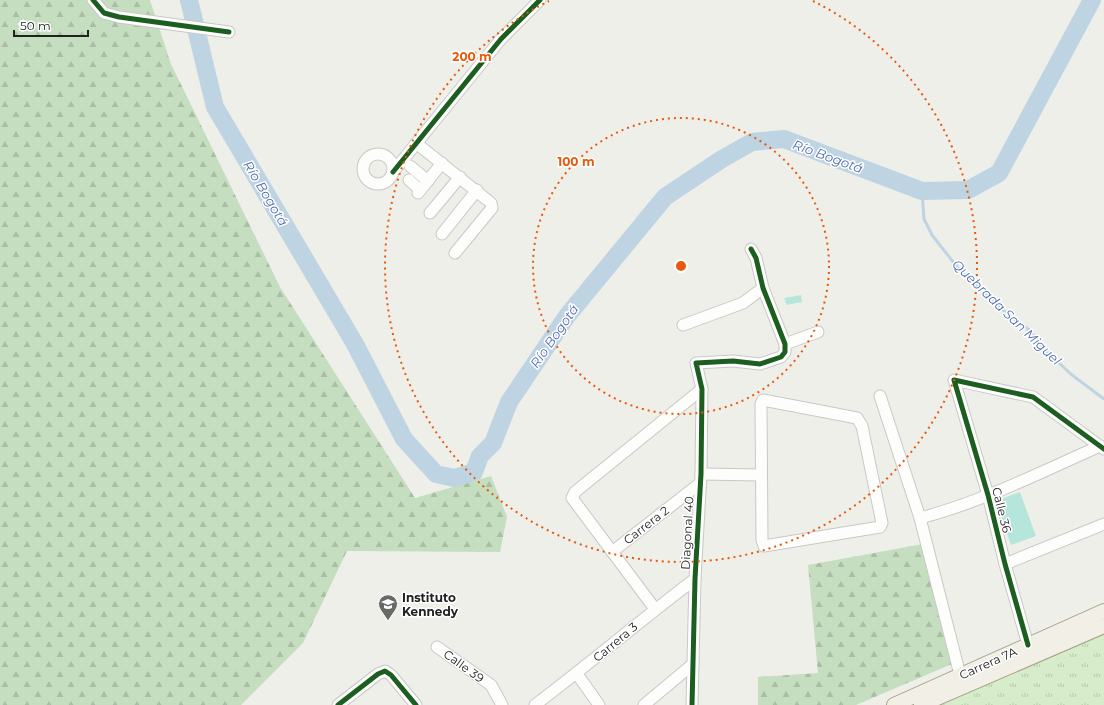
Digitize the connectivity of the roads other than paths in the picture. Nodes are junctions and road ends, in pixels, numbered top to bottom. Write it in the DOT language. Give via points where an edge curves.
graph roads {
  1 [pos="92,0"];
  2 [pos="540,0"];
  3 [pos="229,32"];
  4 [pos="416,143"];
  5 [pos="442,163"];
  6 [pos="410,166"];
  7 [pos="393,172"];
  8 [pos="460,177"];
  9 [pos="409,180"];
  10 [pos="428,181"];
  11 [pos="477,190"];
  12 [pos="430,214"];
  13 [pos="442,234"];
  14 [pos="751,249"];
  15 [pos="455,253"];
  16 [pos="763,288"];
  17 [pos="683,325"];
  18 [pos="818,332"];
  19 [pos="785,344"];
  20 [pos="702,389"];
  21 [pos="880,396"];
  22 [pos="1102,448"];
  23 [pos="761,475"];
  24 [pos="700,479"];
  25 [pos="988,495"];
  26 [pos="920,518"];
  27 [pos="1104,524"];
  28 [pos="612,552"];
  29 [pos="1005,564"];
  30 [pos="695,579"];
  31 [pos="655,609"];
  32 [pos="1104,611"];
  33 [pos="1104,626"];
  34 [pos="1028,645"];
  35 [pos="437,647"];
  36 [pos="693,664"];
  37 [pos="577,674"];
  38 [pos="960,675"];
  39 [pos="338,705"];
  40 [pos="416,705"];
  41 [pos="502,705"];
  42 [pos="535,705"];
  43 [pos="599,705"];
  44 [pos="644,705"];
  45 [pos="692,705"];
  46 [pos="894,705"];
  47 [pos="921,705"];
  1 -- 3 [label="street" via="104,13 119,17"];
  2 -- 4 [label="street" via="501,39"];
  4 -- 5 [label="street"];
  4 -- 7 [label="street"];
  5 -- 8 [label="street"];
  5 -- 10 [label="street"];
  6 -- 10 [label="street"];
  8 -- 11 [label="street"];
  8 -- 12 [label="street"];
  9 -- 10 [label="street" via="419,192"];
  11 -- 13 [label="street"];
  11 -- 15 [label="street" via="491,203 492,208"];
  14 -- 16 [label="street" via="756,258"];
  16 -- 17 [label="street" via="743,303"];
  16 -- 19 [label="street"];
  18 -- 19 [label="street"];
  19 -- 20 [label="street, Diagonal 40" via="785,352 781,357 760,364 733,361 696,363"];
  20 -- 24 [label="street, Diagonal 40"];
  20 -- 28 [label="street" via="575,492 572,498"];
  21 -- 26 [label="street"];
  22 -- 25 [label="street"];
  22 -- 25 [label="street, Calle 36" via="1034,396 954,380"];
  23 -- 23 [label="street" via="762,400 857,418 862,426 882,523 880,527 875,528 764,546"];
  23 -- 24 [label="street"];
  24 -- 28 [label="street, Carrera 2"];
  24 -- 30 [label="street, Diagonal 40"];
  25 -- 26 [label="street"];
  25 -- 29 [label="street, Calle 36"];
  26 -- 38 [label="street"];
  27 -- 29 [label="street"];
  28 -- 31 [label="street"];
  29 -- 34 [label="street, Calle 36"];
  30 -- 31 [label="street, Carrera 3"];
  30 -- 36 [label="street, Diagonal 40"];
  31 -- 37 [label="street, Carrera 3"];
  32 -- 34 [label="main road, Carrera 7A"];
  33 -- 47 [label="main road, Carrera 7A"];
  34 -- 38 [label="main road, Carrera 7A"];
  35 -- 41 [label="street, Calle 39" via="491,685"];
  36 -- 44 [label="street"];
  36 -- 45 [label="street, Diagonal 40"];
  37 -- 42 [label="street, Carrera 3"];
  37 -- 43 [label="street"];
  38 -- 46 [label="main road, Carrera 7A"];
  39 -- 40 [label="street" via="378,674 386,671"];
}
